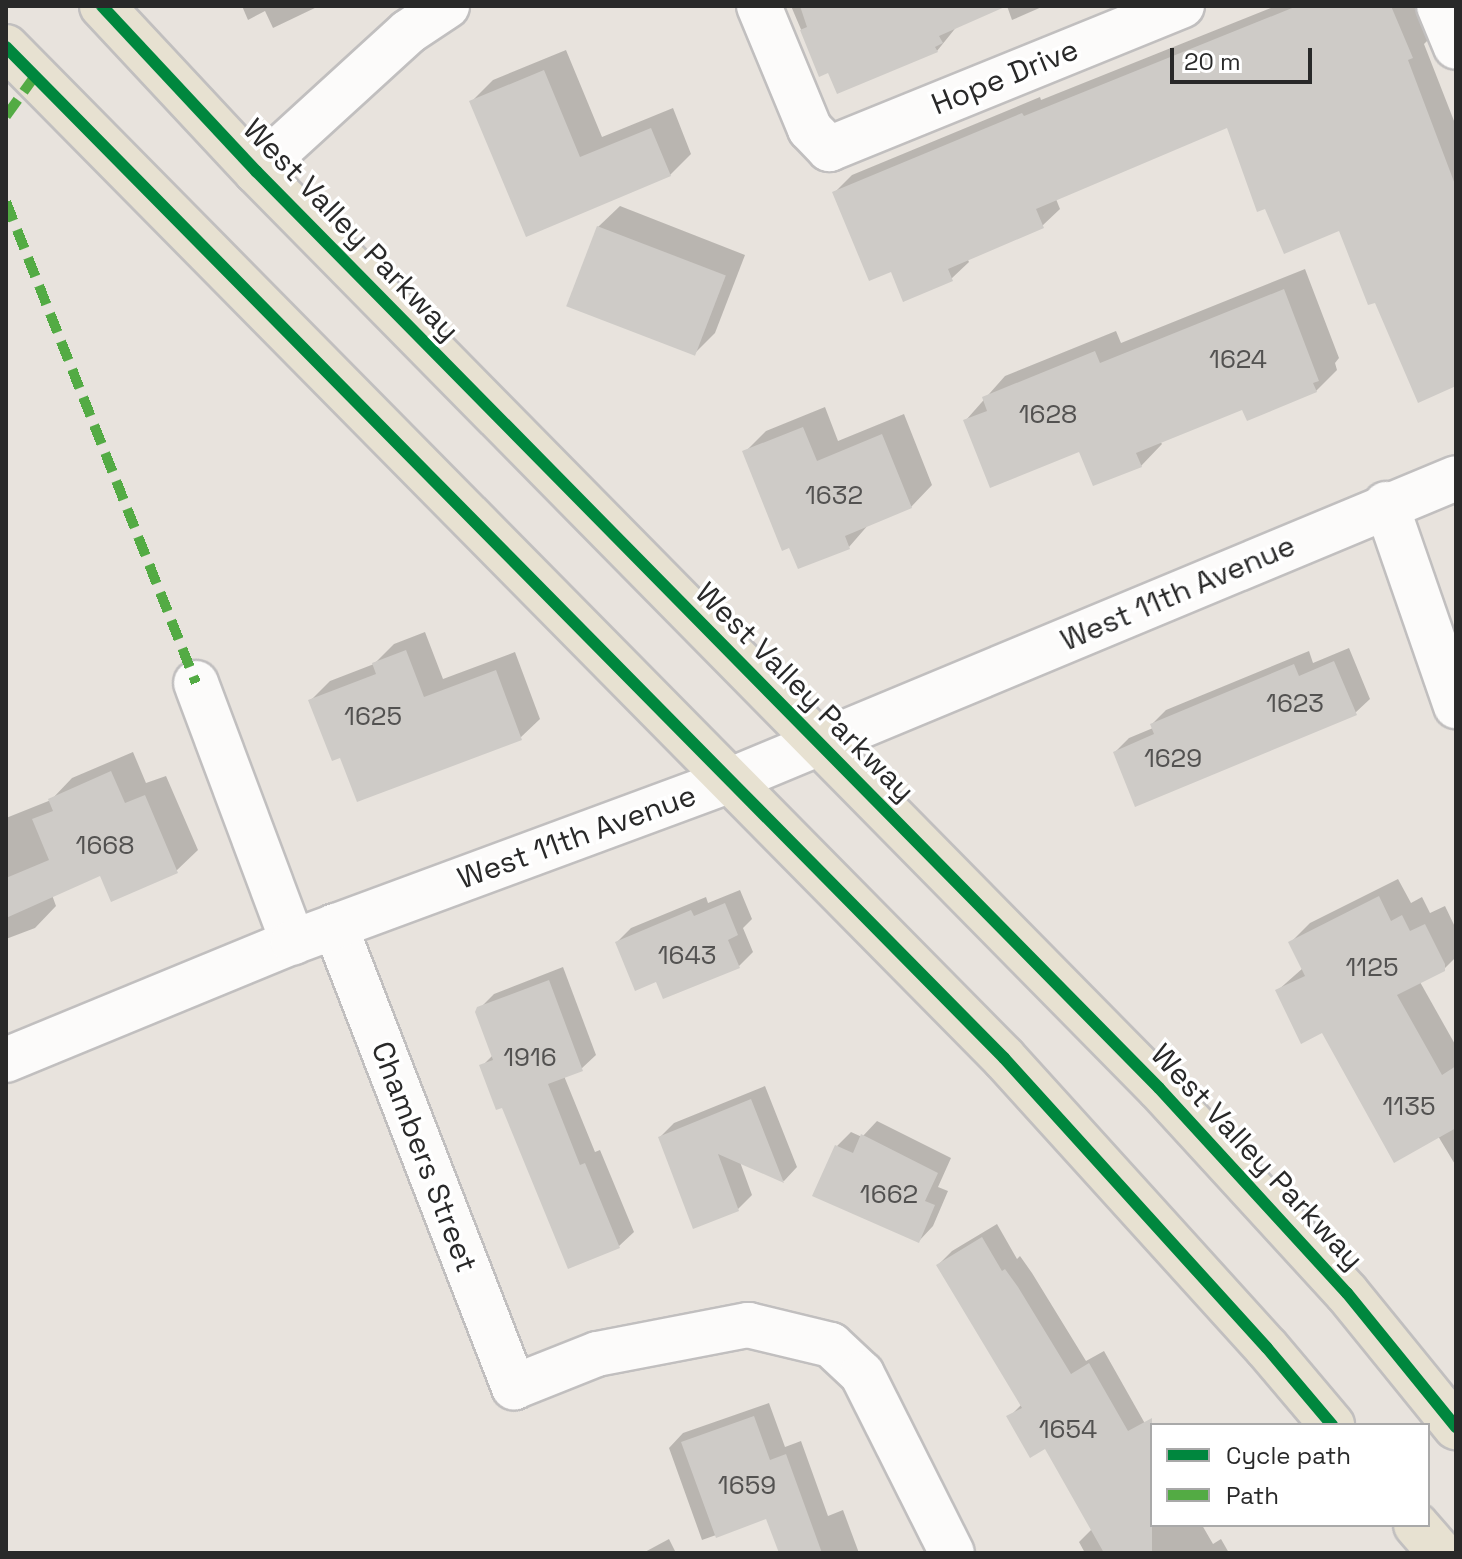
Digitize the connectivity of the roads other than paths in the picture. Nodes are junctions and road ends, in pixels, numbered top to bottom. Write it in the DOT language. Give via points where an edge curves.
graph roads {
  1 [pos="102,6"];
  2 [pos="447,6"];
  3 [pos="759,6"];
  4 [pos="1439,6"];
  5 [pos="1166,9"];
  6 [pos="6,47"];
  7 [pos="1456,47"];
  8 [pos="256,171"];
  9 [pos="1456,478"];
  10 [pos="1386,504"];
  11 [pos="196,683"];
  12 [pos="1456,706"];
  13 [pos="817,744"];
  14 [pos="731,780"];
  15 [pos="335,926"];
  16 [pos="293,942"];
  17 [pos="6,1060"];
  18 [pos="1330,1423"];
  19 [pos="1456,1427"];
  20 [pos="1418,1527"];
  21 [pos="952,1553"];
  22 [pos="1440,1553"];
  1 -- 8 [label="main road, West Valley Parkway"];
  2 -- 8 [label="street" via="408,32"];
  3 -- 5 [label="street, Hope Drive" via="810,129 829,149"];
  4 -- 7 [label="street"];
  6 -- 14 [label="main road"];
  8 -- 13 [label="main road, West Valley Parkway"];
  9 -- 10 [label="street, West 11th Avenue"];
  10 -- 12 [label="street"];
  10 -- 13 [label="street, West 11th Avenue"];
  11 -- 16 [label="street"];
  13 -- 14 [label="street, West 11th Avenue"];
  13 -- 19 [label="main road, West Valley Parkway" via="1159,1088 1347,1293"];
  14 -- 15 [label="street, West 11th Avenue"];
  14 -- 18 [label="main road" via="1004,1058"];
  15 -- 16 [label="street, West 11th Avenue"];
  15 -- 21 [label="street, Chambers Street" via="514,1387 597,1354 748,1325 831,1345 862,1374"];
  16 -- 17 [label="street, West 11th Avenue"];
  20 -- 22 [label="main road"];
}
